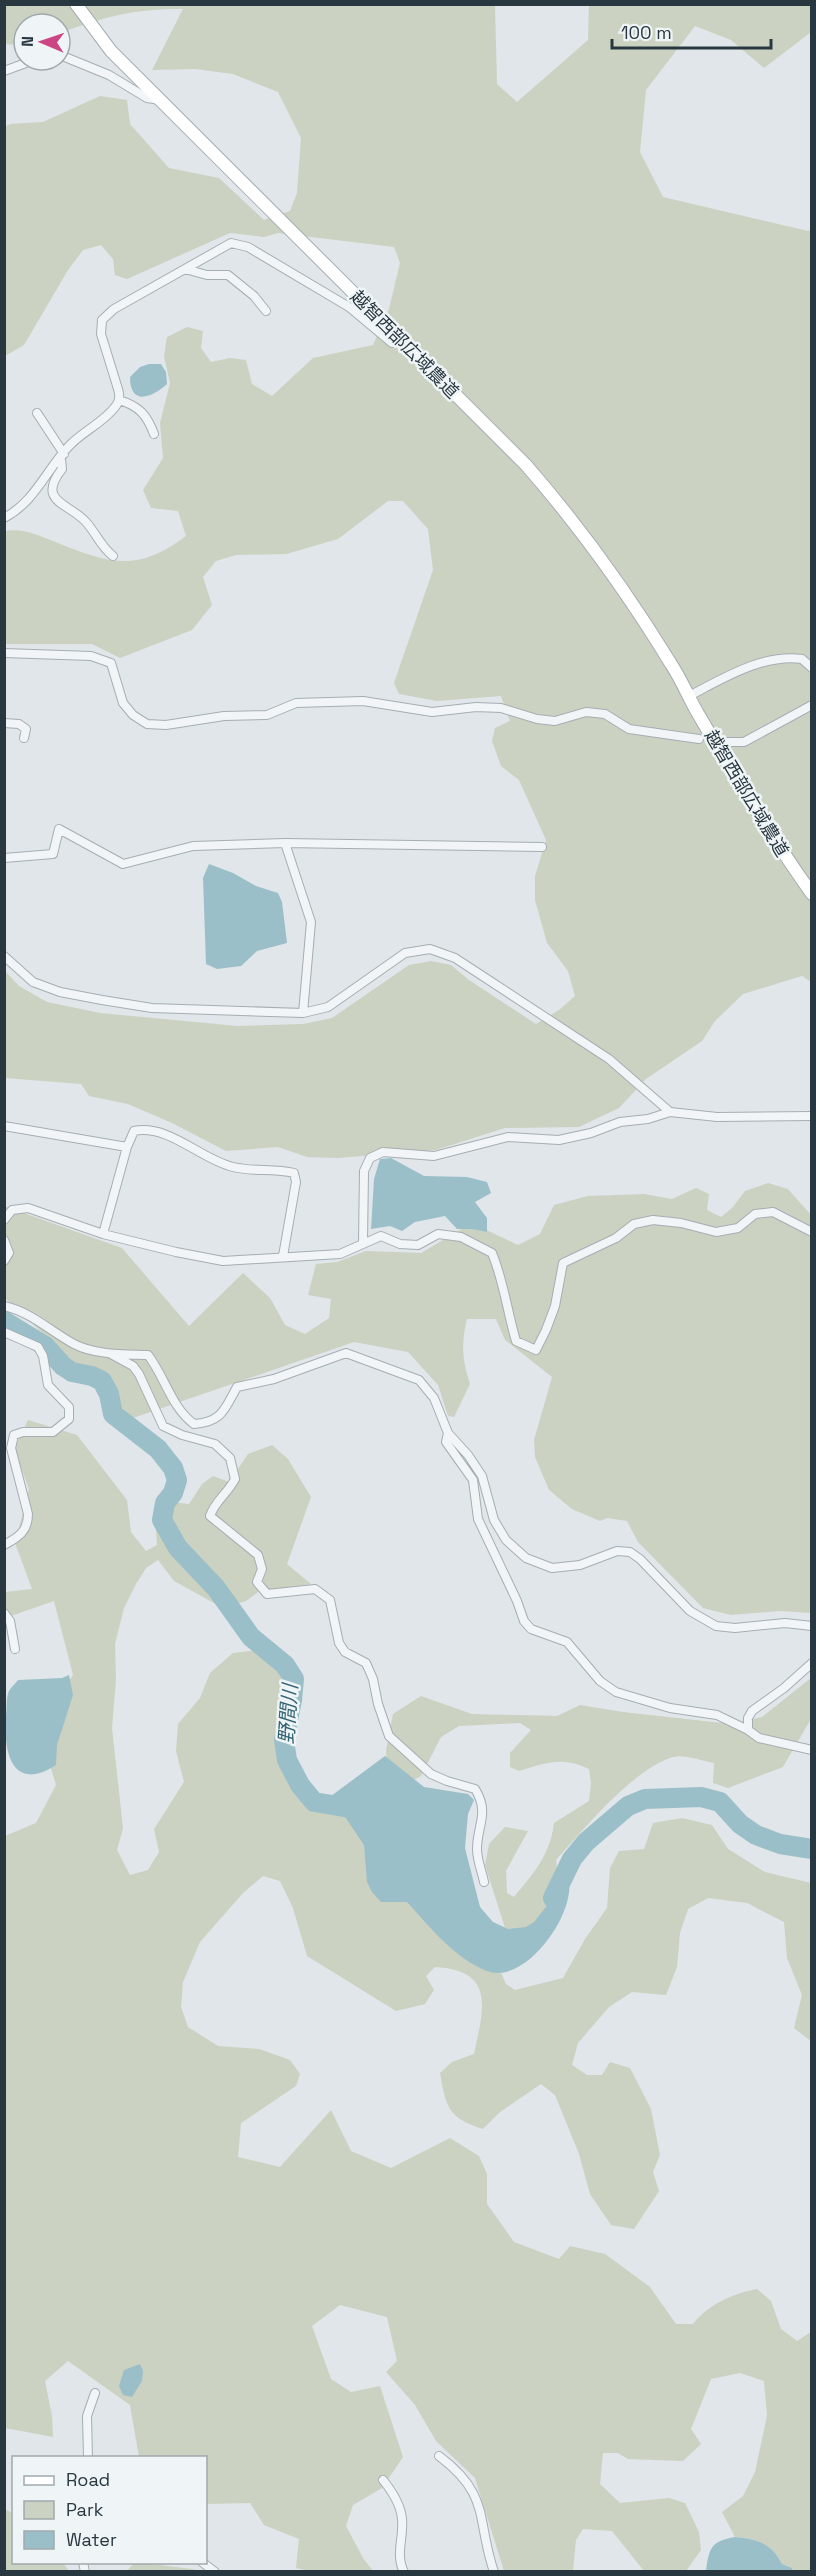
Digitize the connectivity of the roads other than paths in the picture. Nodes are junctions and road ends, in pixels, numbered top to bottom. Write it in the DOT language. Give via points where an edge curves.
graph roads {
  1 [pos="76,4"];
  2 [pos="72,60"];
  3 [pos="162,100"];
  4 [pos="185,269"];
  5 [pos="266,311"];
  6 [pos="401,340"];
  7 [pos="119,400"];
  8 [pos="37,413"];
  9 [pos="154,434"];
  10 [pos="62,456"];
  11 [pos="4,518"];
  12 [pos="113,556"];
  13 [pos="4,653"];
  14 [pos="812,668"];
  15 [pos="689,696"];
  16 [pos="812,705"];
  17 [pos="4,723"];
  18 [pos="24,738"];
  19 [pos="699,740"];
  20 [pos="728,742"];
  21 [pos="285,843"];
  22 [pos="542,848"];
  23 [pos="4,858"];
  24 [pos="812,894"];
  25 [pos="4,956"];
  26 [pos="303,1013"];
  27 [pos="670,1112"];
  28 [pos="812,1116"];
  29 [pos="4,1126"];
  30 [pos="127,1147"];
  31 [pos="4,1220"];
  32 [pos="812,1232"];
  33 [pos="103,1234"];
  34 [pos="4,1240"];
  35 [pos="363,1242"];
  36 [pos="283,1256"];
  37 [pos="4,1261"];
  38 [pos="4,1306"];
  39 [pos="4,1332"];
  40 [pos="110,1353"];
  41 [pos="448,1433"];
  42 [pos="4,1545"];
  43 [pos="4,1613"];
  44 [pos="812,1626"];
  45 [pos="15,1649"];
  46 [pos="812,1663"];
  47 [pos="748,1730"];
  48 [pos="812,1750"];
  49 [pos="484,1882"];
  50 [pos="95,2393"];
  51 [pos="88,2456"];
  52 [pos="439,2456"];
  53 [pos="383,2480"];
  54 [pos="404,2571"];
  55 [pos="494,2571"];
  1 -- 3 [label="street, 越智西部広域農道" via="111,51"];
  2 -- 3 [label="street" via="110,75 147,98"];
  3 -- 6 [label="street, 越智西部広域農道"];
  4 -- 5 [label="street" via="228,275 263,304"];
  4 -- 6 [label="street" via="231,243 248,247 349,308 392,343"];
  4 -- 7 [label="street" via="114,309 102,320 101,334"];
  6 -- 15 [label="street, 越智西部広域農道" via="526,465 568,513 608,566"];
  7 -- 9 [label="street" via="143,412"];
  7 -- 10 [label="street" via="103,420"];
  8 -- 10 [label="street"];
  10 -- 11 [label="street" via="22,507"];
  10 -- 12 [label="street" via="62,469 53,486 57,502 81,517"];
  13 -- 19 [label="street" via="91,656 111,663 123,703 147,724 267,715 296,703 363,701 432,712 501,708 555,721 586,712 605,714 629,729"];
  14 -- 15 [label="street" via="802,659 775,659 730,675"];
  15 -- 24 [label="street, 越智西部広域農道" via="774,841"];
  16 -- 20 [label="street" via="744,742"];
  17 -- 18 [label="street" via="26,729"];
  21 -- 22 [label="street"];
  21 -- 23 [label="street" via="193,846 123,864 59,829 52,854"];
  21 -- 26 [label="street" via="311,922"];
  25 -- 26 [label="street" via="33,982 60,992 152,1008"];
  26 -- 27 [label="street" via="328,1007 405,953 430,949 455,958 609,1059"];
  27 -- 28 [label="street" via="717,1117"];
  27 -- 35 [label="street" via="559,1140 508,1137 434,1156 383,1152 370,1158 364,1171"];
  29 -- 30 [label="street"];
  30 -- 33 [label="street"];
  30 -- 36 [label="street" via="134,1131 146,1128 232,1167 294,1173 296,1182"];
  31 -- 33 [label="street" via="12,1210 28,1208"];
  32 -- 35 [label="street" via="773,1212 755,1214 738,1228 716,1232 681,1223 634,1224 616,1238 563,1263 555,1306 536,1350 516,1341 492,1253 461,1237 438,1234 418,1245 400,1244 381,1236"];
  33 -- 36 [label="street" via="223,1261"];
  34 -- 37 [label="street" via="9,1253"];
  35 -- 36 [label="street" via="340,1254"];
  38 -- 40 [label="street" via="20,1309 76,1345"];
  39 -- 42 [label="street" via="38,1347 48,1385 69,1407 69,1419 53,1432 14,1435 11,1449 28,1524 22,1534"];
  40 -- 41 [label="street" via="147,1355 182,1415 194,1424 211,1423 224,1411 237,1387 274,1379 346,1353 419,1380 434,1398"];
  40 -- 49 [label="street" via="139,1374 163,1426 182,1436 215,1444 230,1458 235,1479 210,1516 258,1555 262,1569 257,1582 267,1594 315,1589 330,1600 339,1643 345,1652 366,1663 389,1736 431,1774 475,1789 483,1800 477,1849"];
  41 -- 44 [label="street" via="482,1476 494,1520 506,1540 526,1558 552,1568 580,1565 617,1551 630,1552 690,1611 716,1626"];
  41 -- 47 [label="street" via="446,1442 473,1480 478,1519 531,1629 567,1642 600,1681 616,1692 670,1708 717,1715"];
  43 -- 45 [label="street" via="10,1621"];
  46 -- 47 [label="street" via="752,1711"];
  47 -- 48 [label="street" via="759,1738"];
  50 -- 51 [label="street" via="87,2416"];
  52 -- 55 [label="street" via="464,2478 475,2494"];
  53 -- 54 [label="street" via="402,2516 399,2552"];
}
